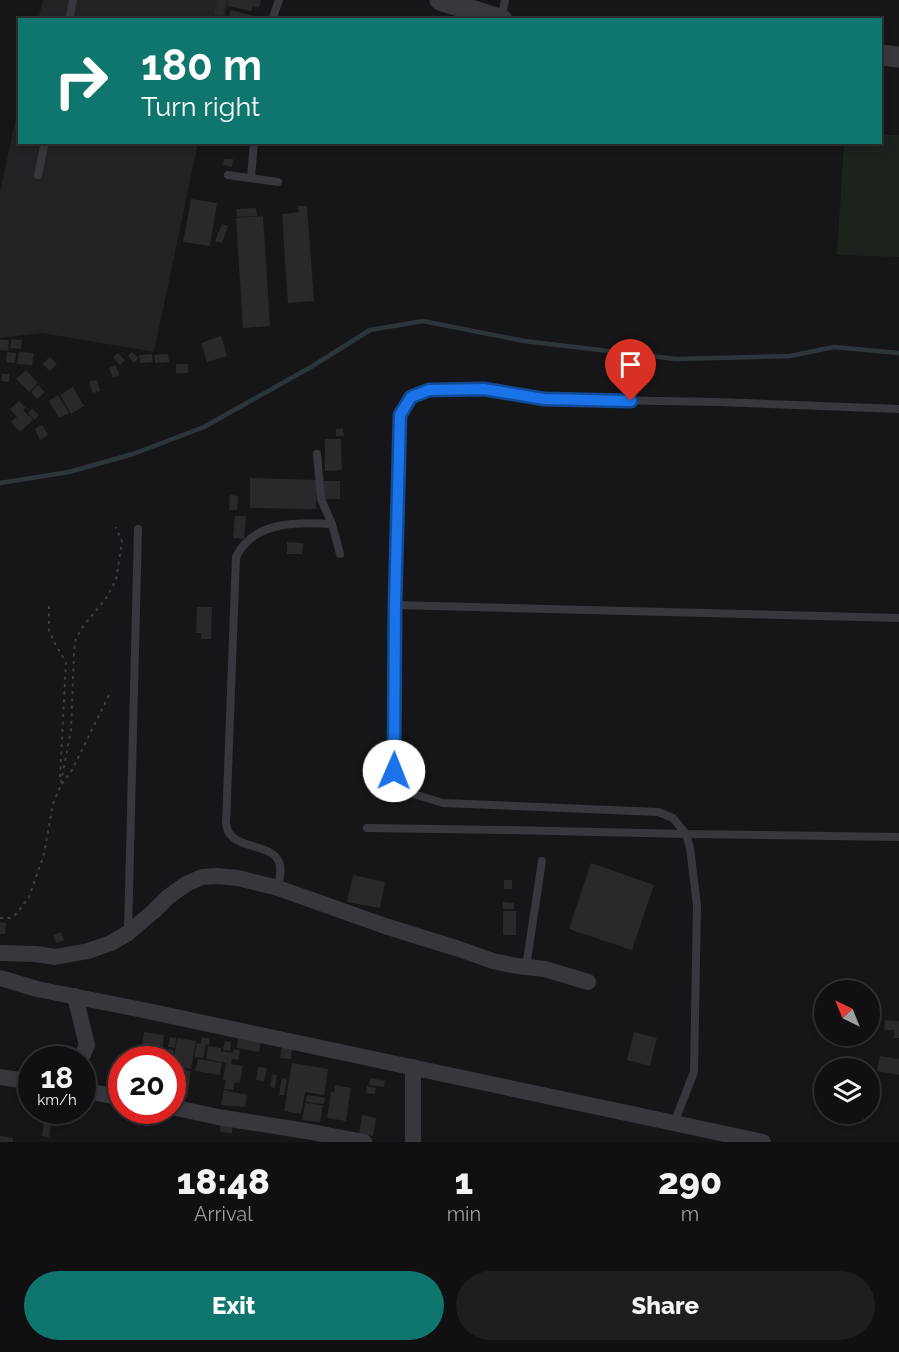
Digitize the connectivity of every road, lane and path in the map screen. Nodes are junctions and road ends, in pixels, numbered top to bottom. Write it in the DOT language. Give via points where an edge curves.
graph roads {
  1 [pos="73,0"];
  2 [pos="279,0"];
  3 [pos="440,0"];
  4 [pos="505,0"];
  5 [pos="70,18"];
  6 [pos="273,18"];
  7 [pos="498,18"];
  8 [pos="501,18"];
  9 [pos="882,55"];
  10 [pos="899,57"];
  11 [pos="45,144"];
  12 [pos="254,144"];
  13 [pos="38,175"];
  14 [pos="228,175"];
  15 [pos="251,177"];
  16 [pos="278,182"];
  17 [pos="899,409"];
  18 [pos="317,454"];
  19 [pos="332,524"];
  20 [pos="116,527"];
  21 [pos="138,529"];
  22 [pos="340,554"];
  23 [pos="395,605"];
  24 [pos="49,606"];
  25 [pos="899,618"];
  26 [pos="111,691"];
  27 [pos="60,787"];
  28 [pos="367,828"];
  29 [pos="686,834"];
  30 [pos="899,837"];
  31 [pos="542,861"];
  32 [pos="278,888"];
  33 [pos="0,918"];
  34 [pos="128,933"];
  35 [pos="0,953"];
  36 [pos="526,967"];
  37 [pos="0,978"];
  38 [pos="588,982"];
  39 [pos="75,996"];
  40 [pos="87,1046"];
  41 [pos="413,1067"];
  42 [pos="0,1077"];
  43 [pos="18,1080"];
  44 [pos="186,1110"];
  45 [pos="674,1123"];
  46 [pos="364,1142"];
  47 [pos="413,1142"];
  48 [pos="763,1142"];
  1 -- 5 [label="lane"];
  2 -- 6 [label="lane"];
  3 -- 7 [label="street"];
  4 -- 8 [label="lane"];
  9 -- 10 [label="street"];
  11 -- 13 [label="lane"];
  12 -- 15 [label="lane"];
  14 -- 15 [label="lane"];
  15 -- 16 [label="lane"];
  17 -- 23 [label="lane" via="544,399 484,389 429,390 411,397 400,415"];
  18 -- 19 [label="lane" via="321,499"];
  19 -- 22 [label="lane"];
  19 -- 32 [label="lane" via="272,527 248,540 236,557 226,824 236,840 278,859"];
  20 -- 27 [label="path" via="122,542 116,580 76,638 71,730"];
  21 -- 34 [label="lane"];
  23 -- 25 [label="lane"];
  23 -- 29 [label="lane" via="394,771 403,787 443,803 658,812 673,818"];
  24 -- 27 [label="path" via="50,630 66,662"];
  26 -- 27 [label="path"];
  27 -- 33 [label="path" via="52,804 44,854 29,897 17,913"];
  28 -- 29 [label="lane"];
  29 -- 30 [label="lane"];
  29 -- 45 [label="lane" via="697,906 694,1072"];
  31 -- 36 [label="lane"];
  32 -- 34 [label="street" via="238,878 202,876 168,897"];
  32 -- 36 [label="street" via="493,961"];
  34 -- 35 [label="street" via="111,943 72,955"];
  36 -- 38 [label="street"];
  37 -- 39 [label="street"];
  39 -- 40 [label="street"];
  39 -- 41 [label="street"];
  41 -- 45 [label="street"];
  41 -- 47 [label="street"];
  42 -- 43 [label="street"];
  44 -- 46 [label="street"];
  45 -- 48 [label="street"];
}
